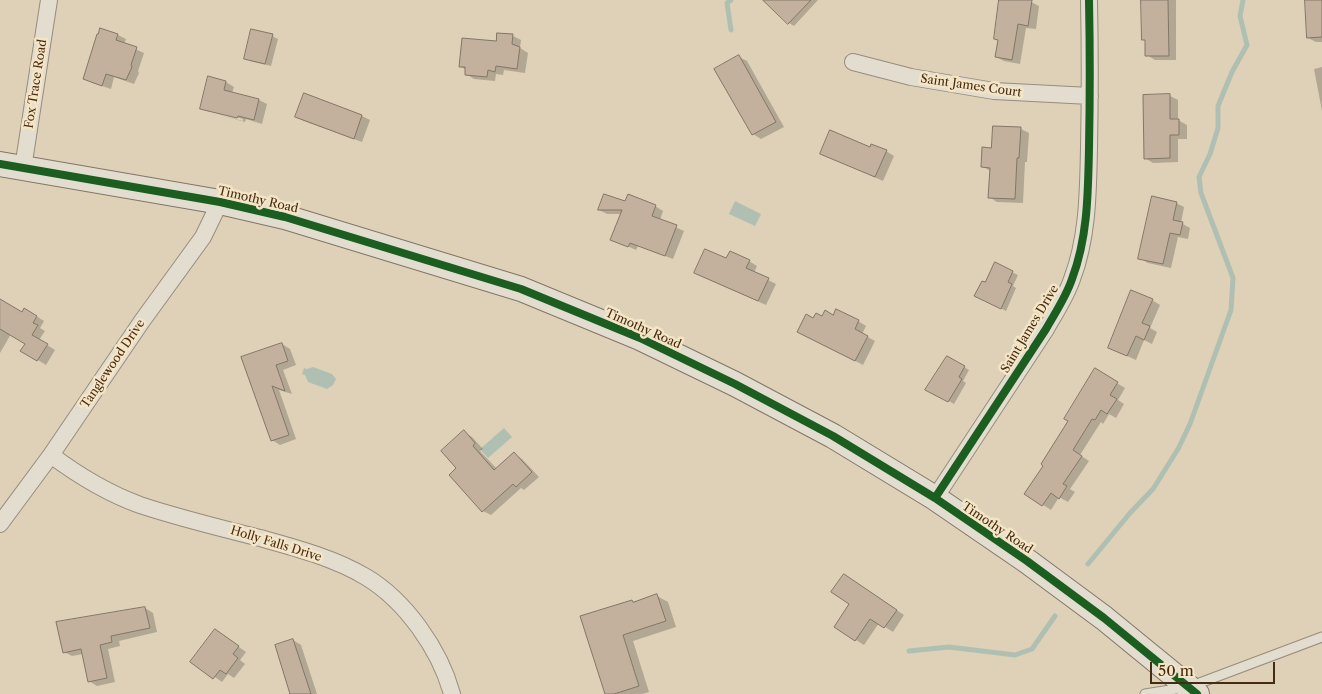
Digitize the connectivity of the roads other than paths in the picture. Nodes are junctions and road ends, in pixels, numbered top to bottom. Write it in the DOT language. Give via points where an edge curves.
graph roads {
  1 [pos="49,0"];
  2 [pos="1089,0"];
  3 [pos="853,62"];
  4 [pos="1090,96"];
  5 [pos="0,164"];
  6 [pos="23,168"];
  7 [pos="220,202"];
  8 [pos="52,455"];
  9 [pos="935,498"];
  10 [pos="0,524"];
  11 [pos="1322,637"];
  12 [pos="1193,691"];
  13 [pos="452,694"];
  14 [pos="1145,694"];
  1 -- 6 [label="street, Fox Trace Road"];
  2 -- 4 [label="street, Saint James Drive"];
  3 -- 4 [label="street, Saint James Court" via="911,77 984,90"];
  4 -- 9 [label="street, Saint James Drive" via="1088,194 1080,252 1072,279 1046,329"];
  5 -- 6 [label="main road, Timothy Road"];
  6 -- 7 [label="main road, Timothy Road"];
  7 -- 8 [label="street, Tanglewood Drive" via="203,237"];
  7 -- 9 [label="main road, Timothy Road" via="346,235 521,289 568,308 640,338 735,384 833,436"];
  8 -- 10 [label="street, Tanglewood Drive"];
  8 -- 13 [label="street, Holly Falls Drive" via="104,490 140,504 309,552 367,578 392,598 425,636 439,659"];
  9 -- 12 [label="main road, Timothy Road" via="1104,618"];
  11 -- 12 [label="lane"];
  12 -- 14 [label="lane"];
}
